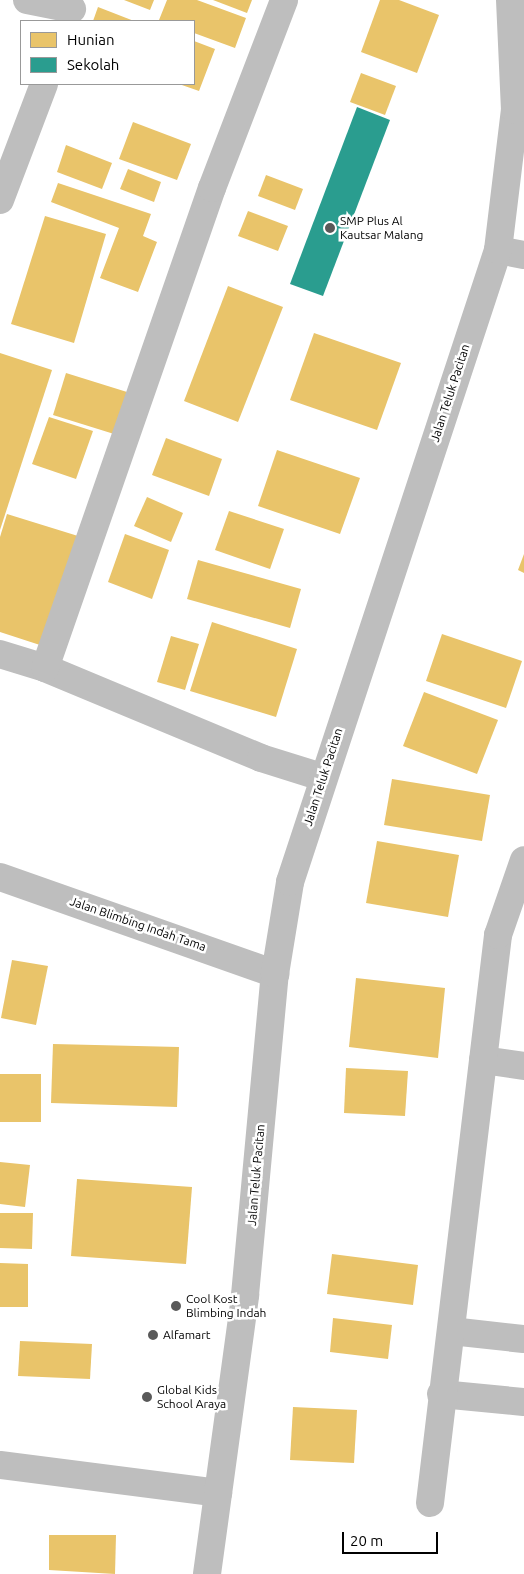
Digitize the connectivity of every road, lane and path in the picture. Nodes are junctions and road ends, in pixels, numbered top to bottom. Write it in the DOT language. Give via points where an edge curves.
graph roads {
  1 [pos="27,0"];
  2 [pos="284,0"];
  3 [pos="507,1"];
  4 [pos="72,10"];
  5 [pos="44,85"];
  6 [pos="1,193"];
  7 [pos="511,252"];
  8 [pos="0,654"];
  9 [pos="44,668"];
  10 [pos="322,777"];
  11 [pos="524,860"];
  12 [pos="0,877"];
  13 [pos="275,974"];
  14 [pos="483,1060"];
  15 [pos="524,1066"];
  16 [pos="451,1331"];
  17 [pos="524,1339"];
  18 [pos="441,1394"];
  19 [pos="524,1402"];
  20 [pos="0,1465"];
  21 [pos="218,1494"];
  22 [pos="430,1503"];
  23 [pos="207,1574"];
  1 -- 4 [label="street"];
  2 -- 9 [label="street" via="212,188"];
  3 -- 7 [label="street, Jalan Teluk Pacitan" via="516,110"];
  5 -- 6 [label="street"];
  7 -- 10 [label="street, Jalan Teluk Pacitan"];
  8 -- 9 [label="street"];
  9 -- 10 [label="street" via="261,758"];
  10 -- 13 [label="street, Jalan Teluk Pacitan" via="290,882"];
  11 -- 14 [label="street" via="498,935"];
  12 -- 13 [label="street, Jalan Blimbing Indah Tama"];
  13 -- 21 [label="street, Jalan Teluk Pacitan" via="245,1295"];
  14 -- 15 [label="street"];
  14 -- 16 [label="street"];
  16 -- 17 [label="street"];
  16 -- 18 [label="street"];
  18 -- 19 [label="street"];
  18 -- 22 [label="street"];
  20 -- 21 [label="street"];
  21 -- 23 [label="street, Jalan Teluk Pacitan"];
}
